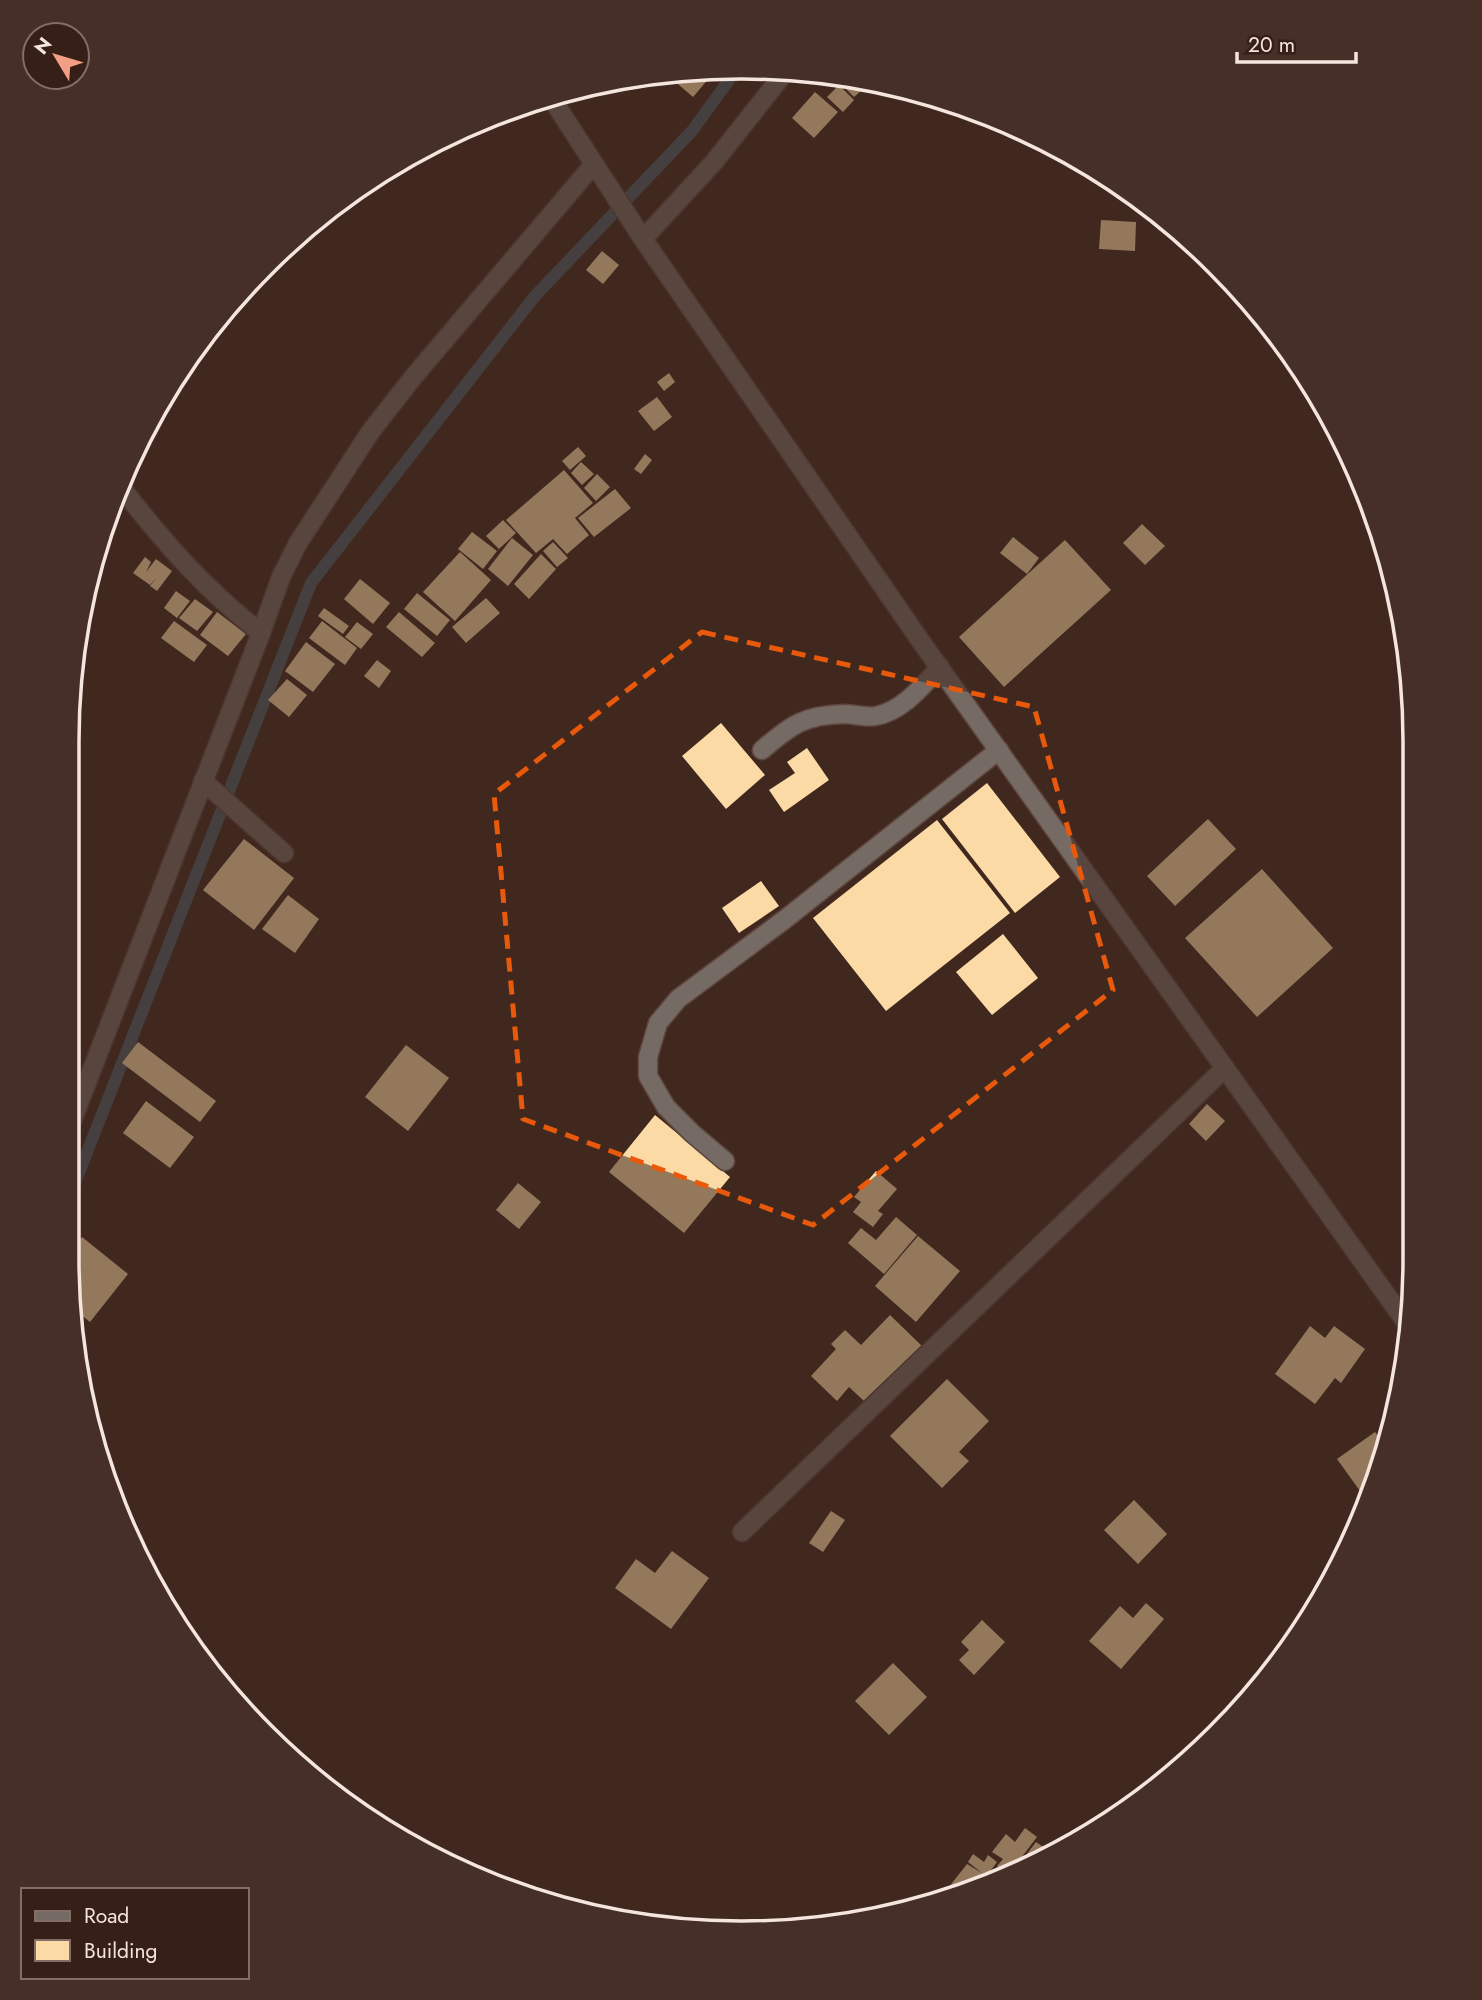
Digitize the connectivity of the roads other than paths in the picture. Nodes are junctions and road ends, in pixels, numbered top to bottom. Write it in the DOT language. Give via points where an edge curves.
graph roads {
  1 [pos="779,80"];
  2 [pos="556,105"];
  3 [pos="594,164"];
  4 [pos="643,239"];
  5 [pos="127,494"];
  6 [pos="261,633"];
  7 [pos="940,667"];
  8 [pos="762,750"];
  9 [pos="999,750"];
  10 [pos="203,781"];
  11 [pos="284,853"];
  12 [pos="1225,1068"];
  13 [pos="79,1103"];
  14 [pos="724,1161"];
  15 [pos="1401,1315"];
  16 [pos="742,1532"];
  1 -- 4 [label="street" via="714,162"];
  2 -- 3 [label="street"];
  3 -- 4 [label="street"];
  3 -- 6 [label="street" via="371,431 298,544"];
  4 -- 7 [label="street"];
  5 -- 6 [label="street" via="181,561"];
  6 -- 10 [label="street"];
  7 -- 8 [label="street" via="914,695 877,716 806,719"];
  7 -- 9 [label="street"];
  9 -- 12 [label="street"];
  9 -- 14 [label="street" via="678,999 658,1023 648,1057 648,1076 666,1107"];
  10 -- 11 [label="street"];
  10 -- 13 [label="street"];
  12 -- 15 [label="street"];
  12 -- 16 [label="street"];
}
